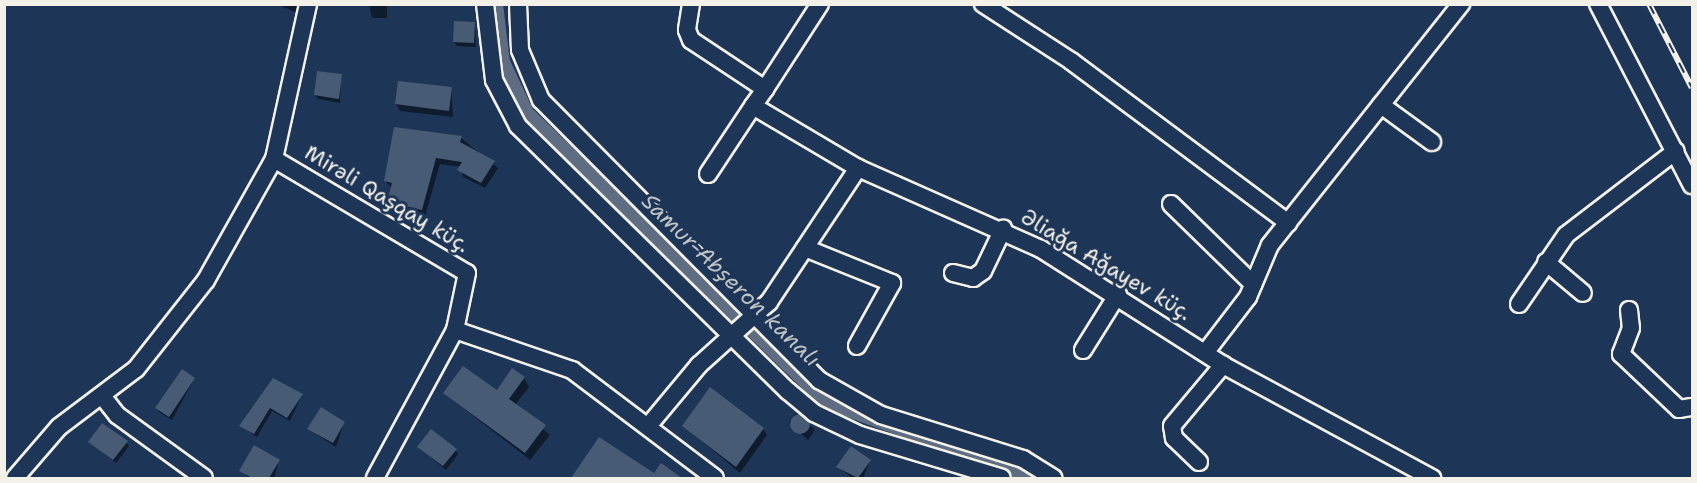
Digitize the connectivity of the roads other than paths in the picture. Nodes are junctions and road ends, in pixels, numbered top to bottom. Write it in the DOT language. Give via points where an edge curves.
graph roads {
  1 [pos="308,4"];
  2 [pos="485,4"];
  3 [pos="518,4"];
  4 [pos="691,4"];
  5 [pos="820,4"];
  6 [pos="983,4"];
  7 [pos="1461,4"];
  8 [pos="1598,4"];
  9 [pos="765,89"];
  10 [pos="1381,105"];
  11 [pos="753,106"];
  12 [pos="1432,142"];
  13 [pos="1676,151"];
  14 [pos="274,159"];
  15 [pos="858,168"];
  16 [pos="708,174"];
  17 [pos="1692,185"];
  18 [pos="1171,204"];
  19 [pos="1288,223"];
  20 [pos="1003,229"];
  21 [pos="805,248"];
  22 [pos="1546,262"];
  23 [pos="953,273"];
  24 [pos="1253,284"];
  25 [pos="1583,293"];
  26 [pos="1118,294"];
  27 [pos="1519,304"];
  28 [pos="1629,310"];
  29 [pos="754,318"];
  30 [pos="455,330"];
  31 [pos="733,339"];
  32 [pos="857,346"];
  33 [pos="1083,350"];
  34 [pos="1205,353"];
  35 [pos="1223,364"];
  36 [pos="103,397"];
  37 [pos="1692,407"];
  38 [pos="649,425"];
  39 [pos="1199,462"];
  40 [pos="15,478"];
  41 [pos="204,478"];
  42 [pos="375,478"];
  43 [pos="715,478"];
  44 [pos="1002,478"];
  45 [pos="1054,478"];
  46 [pos="1432,478"];
  1 -- 14 [label="street"];
  2 -- 31 [label="street" via="488,51 506,109 540,150"];
  3 -- 29 [label="street" via="520,50 541,100"];
  4 -- 9 [label="street" via="687,30 691,40"];
  5 -- 9 [label="street"];
  6 -- 19 [label="street" via="1071,61"];
  7 -- 10 [label="street"];
  8 -- 13 [label="street"];
  9 -- 11 [label="street"];
  10 -- 12 [label="street"];
  10 -- 19 [label="street"];
  11 -- 15 [label="street, Əliağa Ağayev küç."];
  11 -- 16 [label="street"];
  13 -- 17 [label="street"];
  13 -- 22 [label="street" via="1566,236"];
  14 -- 30 [label="street, Mirəli Qaşqay küç." via="461,265 468,284"];
  14 -- 36 [label="street" via="206,280 136,369"];
  15 -- 20 [label="street, Əliağa Ağayev küç."];
  15 -- 21 [label="street"];
  18 -- 24 [label="street"];
  19 -- 24 [label="street"];
  20 -- 23 [label="street" via="983,271 973,278"];
  20 -- 26 [label="street, Əliağa Ağayev küç."];
  21 -- 29 [label="street"];
  21 -- 32 [label="street" via="892,283"];
  22 -- 25 [label="street"];
  22 -- 27 [label="street"];
  24 -- 34 [label="street"];
  26 -- 33 [label="street"];
  26 -- 34 [label="street, Əliağa Ağayev küç."];
  28 -- 37 [label="street" via="1631,328 1621,354 1679,409"];
  29 -- 31 [label="street"];
  29 -- 45 [label="street" via="819,380 855,403 1023,459"];
  30 -- 38 [label="street" via="550,359"];
  30 -- 42 [label="street, Mirəli Qaşqay küç."];
  31 -- 38 [label="street" via="699,365"];
  31 -- 44 [label="street" via="829,422"];
  34 -- 35 [label="street, Əliağa Ağayev küç."];
  35 -- 39 [label="street" via="1172,426 1174,438"];
  35 -- 46 [label="street, Əliağa Ağayev küç."];
  36 -- 40 [label="street" via="59,426"];
  36 -- 41 [label="street" via="117,415"];
  38 -- 43 [label="street"];
}
